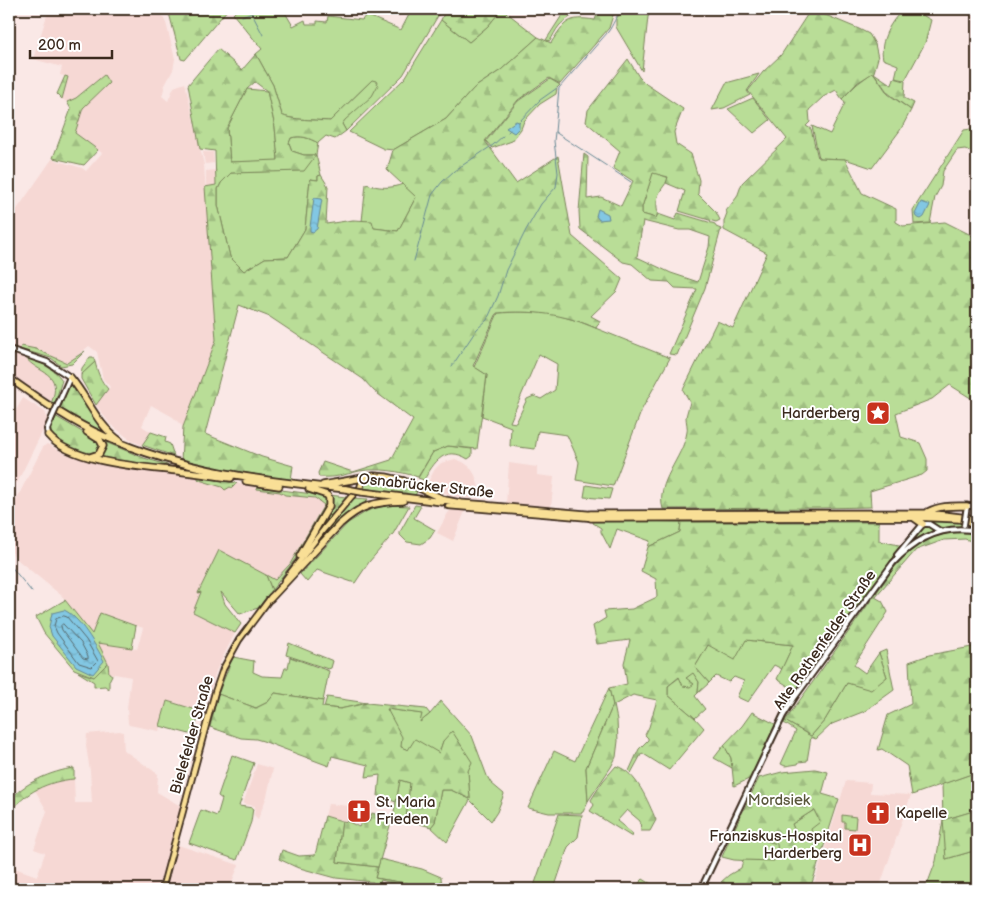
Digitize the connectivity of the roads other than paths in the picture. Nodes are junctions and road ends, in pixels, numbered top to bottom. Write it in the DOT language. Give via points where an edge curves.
graph roads {
  1 [pos="9,349"];
  2 [pos="70,377"];
  3 [pos="9,378"];
  4 [pos="9,382"];
  5 [pos="88,432"];
  6 [pos="48,435"];
  7 [pos="128,446"];
  8 [pos="88,457"];
  9 [pos="232,478"];
  10 [pos="362,478"];
  11 [pos="311,488"];
  12 [pos="361,493"];
  13 [pos="403,501"];
  14 [pos="460,503"];
  15 [pos="486,505"];
  16 [pos="448,506"];
  17 [pos="977,506"];
  18 [pos="966,509"];
  19 [pos="926,512"];
  20 [pos="591,516"];
  21 [pos="864,516"];
  22 [pos="913,518"];
  23 [pos="977,519"];
  24 [pos="923,524"];
  25 [pos="977,524"];
  26 [pos="964,527"];
  27 [pos="940,531"];
  28 [pos="977,531"];
  29 [pos="300,556"];
  30 [pos="892,565"];
  31 [pos="270,599"];
  32 [pos="162,889"];
  33 [pos="702,889"];
  1 -- 2 [label="street" via="46,362"];
  2 -- 6 [label="street, bridge" via="47,429"];
  2 -- 7 [label="highway" via="104,428"];
  3 -- 7 [label="highway, Osnabrücker Straße" via="69,418"];
  4 -- 5 [label="highway, Osnabrücker Straße"];
  5 -- 8 [label="highway" via="103,446 99,454"];
  5 -- 9 [label="highway, Osnabrücker Straße" via="162,462"];
  6 -- 8 [label="highway"];
  7 -- 11 [label="highway, Osnabrücker Straße" via="205,470"];
  8 -- 9 [label="highway"];
  9 -- 11 [label="highway, Osnabrücker Straße"];
  10 -- 11 [label="highway"];
  10 -- 14 [label="highway" via="396,479 436,497"];
  10 -- 29 [label="main road, Bielefelder Straße"];
  10 -- 31 [label="main road, Bielefelder Straße" via="360,488"];
  11 -- 12 [label="highway, Osnabrücker Straße"];
  11 -- 29 [label="highway" via="327,495 330,502"];
  12 -- 13 [label="highway, Osnabrücker Straße"];
  12 -- 14 [label="highway, Osnabrücker Straße"];
  13 -- 16 [label="highway, Osnabrücker Straße"];
  13 -- 31 [label="highway" via="373,503 353,512"];
  14 -- 15 [label="highway, Osnabrücker Straße"];
  15 -- 20 [label="main road, Osnabrücker Straße"];
  16 -- 20 [label="main road, Osnabrücker Straße"];
  17 -- 18 [label="street"];
  18 -- 19 [label="highway" via="950,506"];
  18 -- 26 [label="street, bridge"];
  19 -- 21 [label="highway"];
  19 -- 23 [label="highway"];
  20 -- 21 [label="highway, Osnabrücker Straße"];
  21 -- 22 [label="highway"];
  22 -- 24 [label="highway"];
  22 -- 25 [label="highway" via="959,519"];
  24 -- 27 [label="street"];
  24 -- 30 [label="street"];
  26 -- 27 [label="street"];
  26 -- 28 [label="street"];
  27 -- 30 [label="street" via="916,542"];
  29 -- 31 [label="main road, Bielefelder Straße"];
  30 -- 33 [label="street, Alte Rothenfelder Straße" via="783,716"];
  31 -- 32 [label="main road, Bielefelder Straße" via="238,640 215,692"];
}
